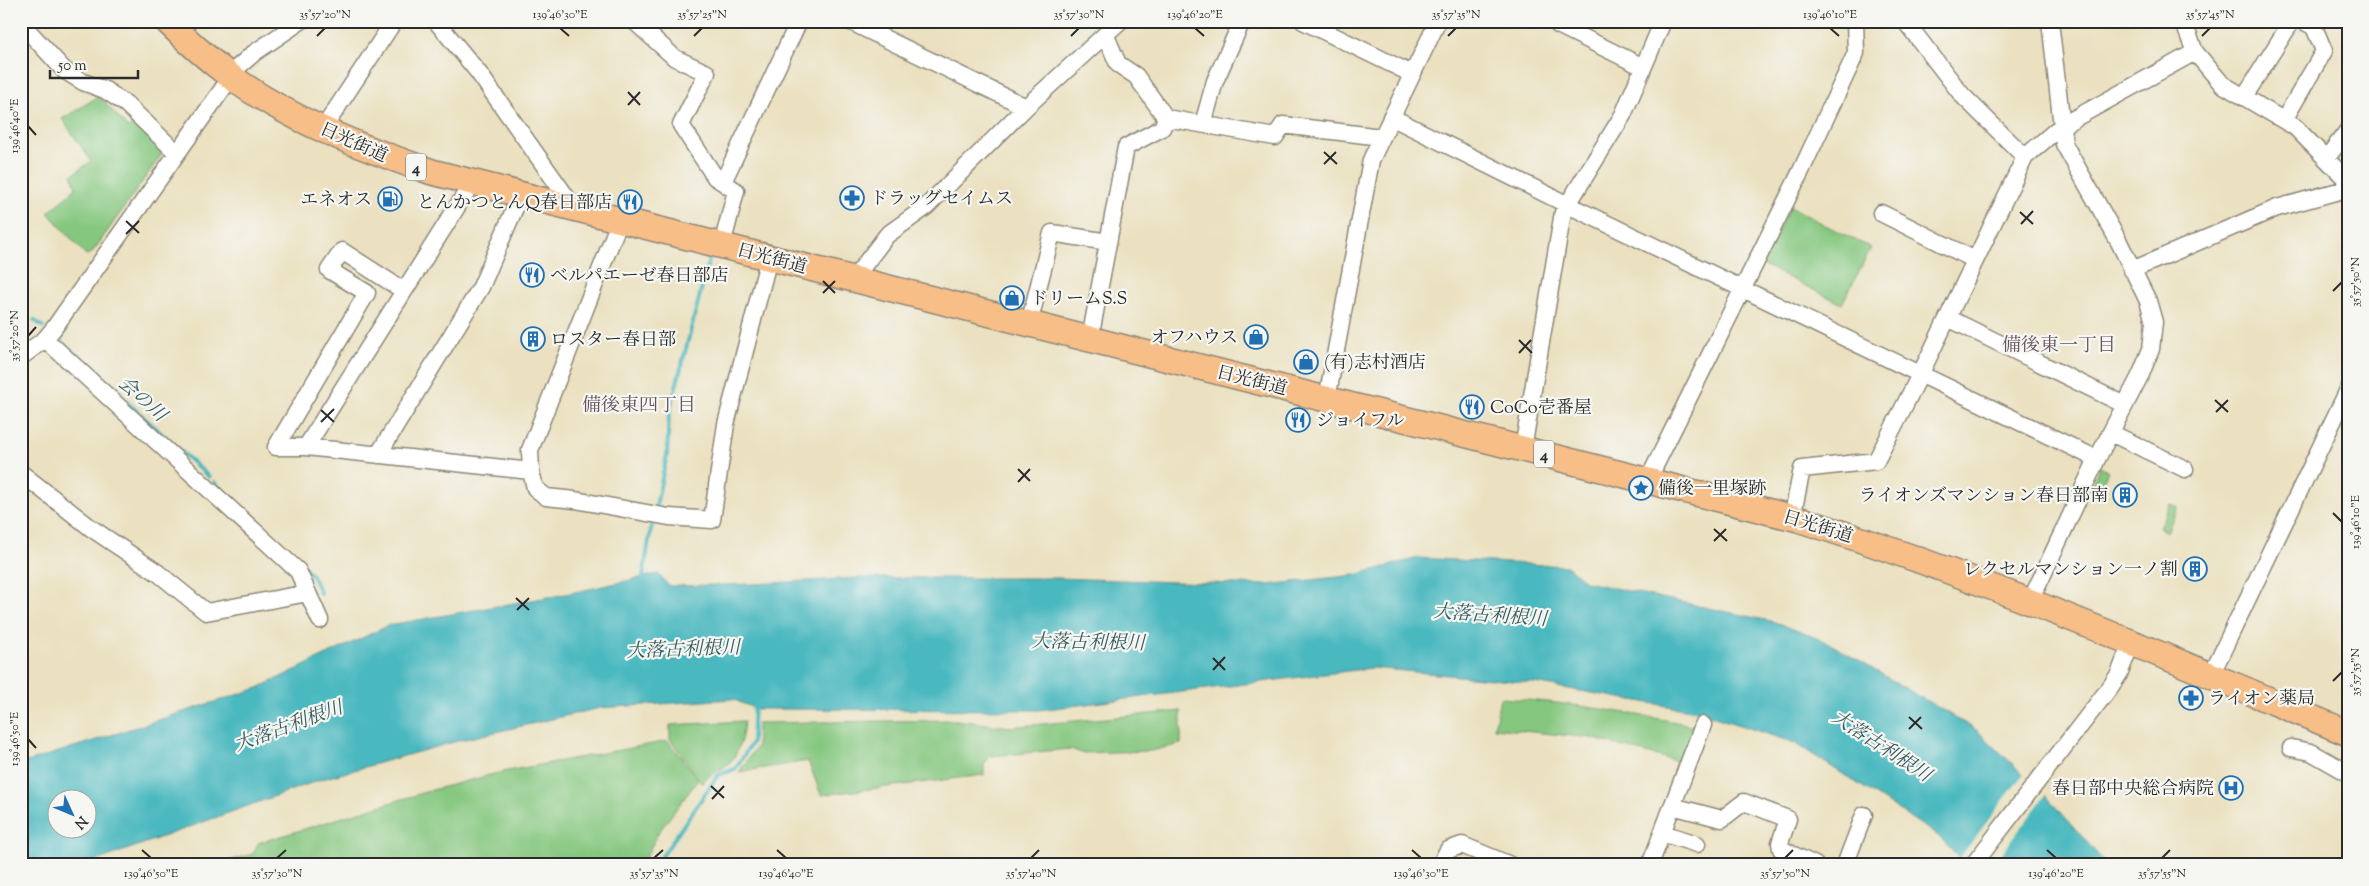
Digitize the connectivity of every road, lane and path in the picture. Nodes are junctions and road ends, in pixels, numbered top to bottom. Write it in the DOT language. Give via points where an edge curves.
graph roads {
  1 [pos="167,21"];
  2 [pos="301,21"];
  3 [pos="394,21"];
  4 [pos="436,21"];
  5 [pos="634,21"];
  6 [pos="799,21"];
  7 [pos="849,21"];
  8 [pos="1120,21"];
  9 [pos="1242,21"];
  10 [pos="1302,21"];
  11 [pos="1438,21"];
  12 [pos="1557,21"];
  13 [pos="1663,21"];
  14 [pos="1855,21"];
  15 [pos="1905,21"];
  16 [pos="2050,21"];
  17 [pos="2183,21"];
  18 [pos="2292,21"];
  19 [pos="2303,21"];
  20 [pos="21,23"];
  21 [pos="1106,36"];
  22 [pos="2195,52"];
  23 [pos="1643,66"];
  24 [pos="1412,74"];
  25 [pos="231,77"];
  26 [pos="2244,97"];
  27 [pos="1026,107"];
  28 [pos="1391,117"];
  29 [pos="1166,118"];
  30 [pos="2284,120"];
  31 [pos="1203,124"];
  32 [pos="2061,126"];
  33 [pos="323,129"];
  34 [pos="2348,130"];
  35 [pos="1381,137"];
  36 [pos="177,153"];
  37 [pos="2025,157"];
  38 [pos="2326,159"];
  39 [pos="723,182"];
  40 [pos="472,183"];
  41 [pos="2347,190"];
  42 [pos="520,196"];
  43 [pos="1566,204"];
  44 [pos="575,209"];
  45 [pos="1881,213"];
  46 [pos="620,220"];
  47 [pos="712,242"];
  48 [pos="1108,242"];
  49 [pos="769,258"];
  50 [pos="1975,260"];
  51 [pos="2132,270"];
  52 [pos="379,275"];
  53 [pos="852,280"];
  54 [pos="1743,289"];
  55 [pos="404,291"];
  56 [pos="366,293"];
  57 [pos="1948,318"];
  58 [pos="1029,324"];
  59 [pos="49,334"];
  60 [pos="1090,339"];
  61 [pos="21,357"];
  62 [pos="1921,373"];
  63 [pos="2348,390"];
  64 [pos="1327,399"];
  65 [pos="2125,404"];
  66 [pos="2111,433"];
  67 [pos="306,447"];
  68 [pos="1523,449"];
  69 [pos="378,455"];
  70 [pos="2097,459"];
  71 [pos="2185,469"];
  72 [pos="531,471"];
  73 [pos="21,474"];
  74 [pos="1648,480"];
  75 [pos="1792,518"];
  76 [pos="308,592"];
  77 [pos="2030,602"];
  78 [pos="320,620"];
  79 [pos="2131,644"];
  80 [pos="2211,675"];
  81 [pos="1703,725"];
  82 [pos="2348,733"];
  83 [pos="2291,748"];
  84 [pos="2348,773"];
  85 [pos="1672,806"];
  86 [pos="1864,815"];
  87 [pos="1662,833"];
  88 [pos="1697,844"];
  89 [pos="1440,865"];
  90 [pos="1510,865"];
  91 [pos="1650,865"];
  92 [pos="1815,865"];
  93 [pos="1845,865"];
  94 [pos="1973,865"];
  1 -- 25 [label="highway, 日光街道 / 4"];
  2 -- 25 [label="street" via="254,53"];
  3 -- 33 [label="street"];
  4 -- 44 [label="street" via="478,72"];
  5 -- 39 [label="street" via="675,58 707,73 681,125 715,177"];
  6 -- 39 [label="street"];
  7 -- 27 [label="street"];
  8 -- 21 [label="street"];
  9 -- 31 [label="street" via="1214,80"];
  10 -- 24 [label="street"];
  11 -- 24 [label="street"];
  12 -- 23 [label="street" via="1558,25"];
  13 -- 23 [label="street"];
  14 -- 54 [label="street" via="1856,53"];
  15 -- 37 [label="street" via="1962,95"];
  16 -- 32 [label="street"];
  17 -- 22 [label="street"];
  18 -- 26 [label="street"];
  19 -- 30 [label="street" via="2314,27 2324,51"];
  20 -- 36 [label="street" via="65,71 126,104"];
  21 -- 27 [label="street"];
  21 -- 29 [label="street" via="1118,64 1136,76"];
  22 -- 26 [label="street" via="2222,84"];
  22 -- 32 [label="street"];
  23 -- 43 [label="street" via="1623,115"];
  24 -- 28 [label="street"];
  25 -- 33 [label="highway, 日光街道 / 4"];
  25 -- 36 [label="street"];
  26 -- 30 [label="street"];
  27 -- 53 [label="street" via="926,207 887,235"];
  28 -- 35 [label="street"];
  28 -- 43 [label="street"];
  29 -- 31 [label="street"];
  29 -- 48 [label="street" via="1162,128 1126,147"];
  30 -- 38 [label="street"];
  31 -- 35 [label="street" via="1275,137 1282,125"];
  32 -- 37 [label="street"];
  32 -- 51 [label="street" via="2064,144"];
  33 -- 40 [label="highway, 日光街道 / 4" via="366,149"];
  34 -- 38 [label="street"];
  35 -- 64 [label="street" via="1371,160"];
  36 -- 59 [label="street"];
  37 -- 50 [label="street"];
  38 -- 41 [label="street" via="2344,177"];
  39 -- 47 [label="street" via="736,190"];
  40 -- 42 [label="highway, 日光街道 / 4"];
  40 -- 55 [label="street"];
  41 -- 51 [label="street" via="2277,208"];
  42 -- 44 [label="highway, 日光街道 / 4"];
  42 -- 69 [label="street" via="481,287"];
  43 -- 54 [label="street"];
  43 -- 68 [label="street"];
  44 -- 46 [label="highway, 日光街道 / 4"];
  45 -- 50 [label="street"];
  46 -- 47 [label="highway, 日光街道 / 4"];
  46 -- 72 [label="street" via="530,450"];
  47 -- 49 [label="highway, 日光街道 / 4"];
  48 -- 58 [label="street" via="1052,233"];
  48 -- 60 [label="street"];
  49 -- 53 [label="highway, 日光街道 / 4"];
  49 -- 72 [label="street" via="726,424 712,520 546,497 535,488"];
  50 -- 57 [label="street"];
  51 -- 65 [label="street" via="2148,301 2154,322 2151,349"];
  52 -- 55 [label="street"];
  52 -- 56 [label="street"];
  52 -- 56 [label="street" via="342,251 329,270"];
  53 -- 58 [label="highway, 日光街道 / 4"];
  54 -- 62 [label="street"];
  54 -- 74 [label="street"];
  55 -- 67 [label="street"];
  56 -- 67 [label="street" via="276,447"];
  57 -- 62 [label="street"];
  57 -- 65 [label="street"];
  58 -- 60 [label="highway, 日光街道 / 4"];
  59 -- 61 [label="street"];
  59 -- 76 [label="street" via="298,571"];
  60 -- 64 [label="highway, 日光街道 / 4"];
  62 -- 70 [label="street"];
  62 -- 75 [label="street" via="1876,461 1802,469"];
  63 -- 80 [label="street"];
  64 -- 68 [label="highway, 日光街道 / 4"];
  65 -- 66 [label="street"];
  66 -- 70 [label="street"];
  66 -- 71 [label="street"];
  67 -- 69 [label="street"];
  68 -- 74 [label="highway, 日光街道 / 4"];
  69 -- 72 [label="street"];
  70 -- 77 [label="street"];
  73 -- 76 [label="street" via="91,528 158,573 206,612"];
  74 -- 75 [label="highway, 日光街道 / 4"];
  75 -- 77 [label="highway, 日光街道 / 4" via="1927,562"];
  76 -- 78 [label="street"];
  77 -- 79 [label="highway, 日光街道 / 4"];
  79 -- 80 [label="highway, 日光街道 / 4"];
  79 -- 94 [label="street" via="2112,686"];
  80 -- 82 [label="highway, 日光街道 / 4"];
  81 -- 85 [label="street"];
  83 -- 84 [label="street" via="2311,752"];
  85 -- 87 [label="street"];
  85 -- 92 [label="street" via="1722,819 1744,802 1788,819 1781,849"];
  86 -- 93 [label="street"];
  87 -- 88 [label="street"];
  87 -- 91 [label="street"];
  89 -- 90 [label="street" via="1448,850 1462,845"];
}
